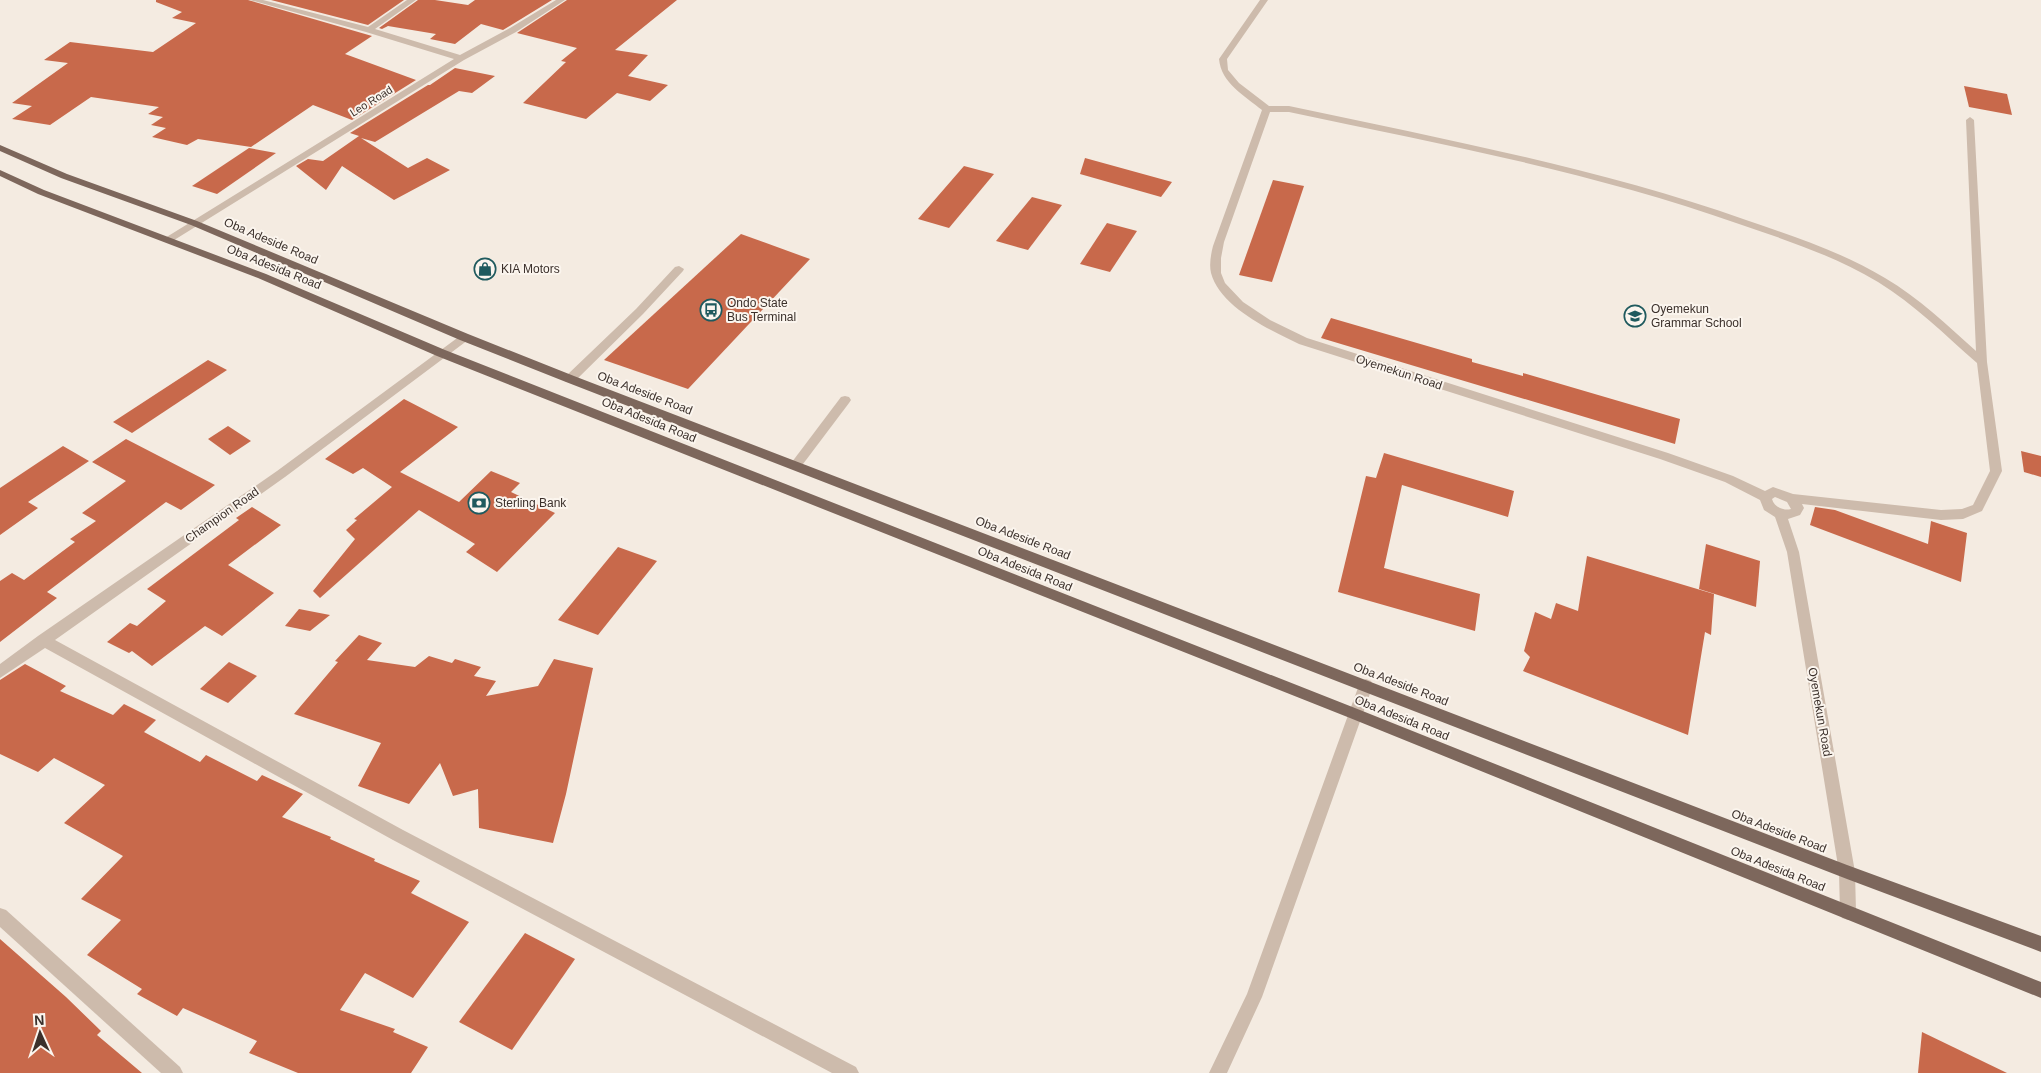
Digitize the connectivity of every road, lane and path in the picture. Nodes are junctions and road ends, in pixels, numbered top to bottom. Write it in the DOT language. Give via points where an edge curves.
graph roads {
  1 [pos="254,0"];
  2 [pos="412,0"];
  3 [pos="561,0"];
  4 [pos="1264,0"];
  5 [pos="369,30"];
  6 [pos="461,58"];
  7 [pos="1266,109"];
  8 [pos="1970,120"];
  9 [pos="0,148"];
  10 [pos="0,173"];
  11 [pos="194,223"];
  12 [pos="168,240"];
  13 [pos="679,269"];
  14 [pos="464,337"];
  15 [pos="441,353"];
  16 [pos="1982,362"];
  17 [pos="570,378"];
  18 [pos="845,400"];
  19 [pos="796,465"];
  20 [pos="1765,497"];
  21 [pos="1792,498"];
  22 [pos="1780,513"];
  23 [pos="44,640"];
  24 [pos="0,672"];
  25 [pos="1366,685"];
  26 [pos="1355,714"];
  27 [pos="1847,872"];
  28 [pos="1848,912"];
  29 [pos="0,916"];
  30 [pos="2041,944"];
  31 [pos="2041,990"];
  32 [pos="174,1073"];
  33 [pos="850,1073"];
  34 [pos="1218,1073"];
  1 -- 5 [label="street"];
  2 -- 5 [label="street"];
  3 -- 6 [label="street, Leo Road"];
  4 -- 7 [label="street" via="1223,59 1224,70 1236,85"];
  5 -- 6 [label="street"];
  6 -- 11 [label="street, Leo Road"];
  7 -- 16 [label="street" via="1289,110 1507,157 1633,186 1715,211 1867,271 1914,302"];
  7 -- 20 [label="street, Oyemekun Road" via="1215,260 1217,275 1227,293 1268,325 1303,341 1664,456 1729,479"];
  8 -- 16 [label="street"];
  9 -- 11 [label="main road, Oba Adeside Road" via="64,176"];
  10 -- 12 [label="main road, Oba Adesida Road"];
  11 -- 12 [label="street, Leo Road"];
  11 -- 14 [label="main road, Oba Adeside Road"];
  12 -- 15 [label="main road, Oba Adesida Road" via="262,276"];
  13 -- 17 [label="street" via="628,324"];
  14 -- 15 [label="street, Champion Road"];
  14 -- 17 [label="main road, Oba Adeside Road"];
  15 -- 23 [label="street, Champion Road" via="281,474"];
  15 -- 26 [label="main road, Oba Adesida Road"];
  16 -- 21 [label="street" via="1996,471 1978,508 1963,514 1941,515"];
  17 -- 19 [label="main road, Oba Adeside Road"];
  18 -- 19 [label="street"];
  19 -- 25 [label="main road, Oba Adeside Road"];
  20 -- 21 [label="street" via="1780,492"];
  20 -- 22 [label="street" via="1768,506"];
  21 -- 22 [label="street" via="1796,512"];
  22 -- 27 [label="street, Oyemekun Road" via="1793,552"];
  23 -- 24 [label="street, Champion Road"];
  23 -- 33 [label="street" via="398,835"];
  25 -- 26 [label="street"];
  25 -- 27 [label="main road, Oba Adeside Road"];
  26 -- 28 [label="main road, Oba Adesida Road"];
  26 -- 34 [label="street" via="1254,997"];
  27 -- 28 [label="street, Oyemekun Road"];
  27 -- 30 [label="main road, Oba Adeside Road"];
  28 -- 31 [label="main road, Oba Adesida Road"];
  29 -- 32 [label="street"];
}
